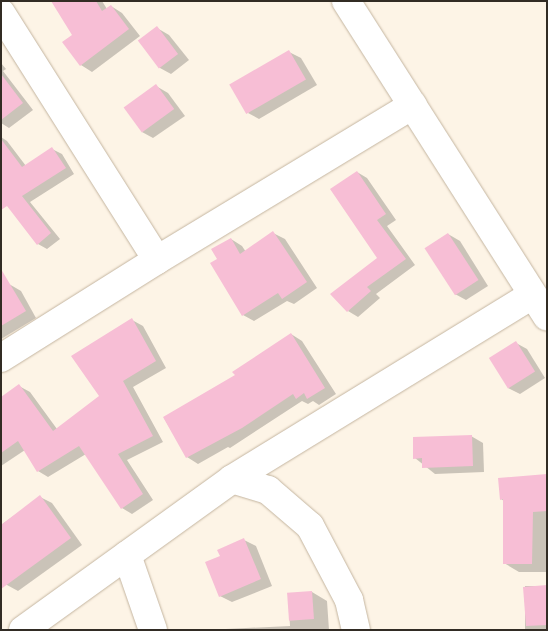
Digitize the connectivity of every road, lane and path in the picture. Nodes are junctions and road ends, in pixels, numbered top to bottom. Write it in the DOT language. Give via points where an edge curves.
graph roads {
  1 [pos="346,1"];
  2 [pos="1,13"];
  3 [pos="413,106"];
  4 [pos="157,260"];
  5 [pos="539,306"];
  6 [pos="1,358"];
  7 [pos="232,479"];
  8 [pos="127,555"];
  9 [pos="23,630"];
  10 [pos="154,630"];
  11 [pos="356,630"];
  1 -- 3 [label="street"];
  2 -- 4 [label="street"];
  3 -- 4 [label="street"];
  3 -- 5 [label="street"];
  4 -- 6 [label="street"];
  5 -- 7 [label="street"];
  7 -- 8 [label="street"];
  7 -- 11 [label="street" via="268,490 310,526 349,600"];
  8 -- 9 [label="street"];
  8 -- 10 [label="street"];
}
